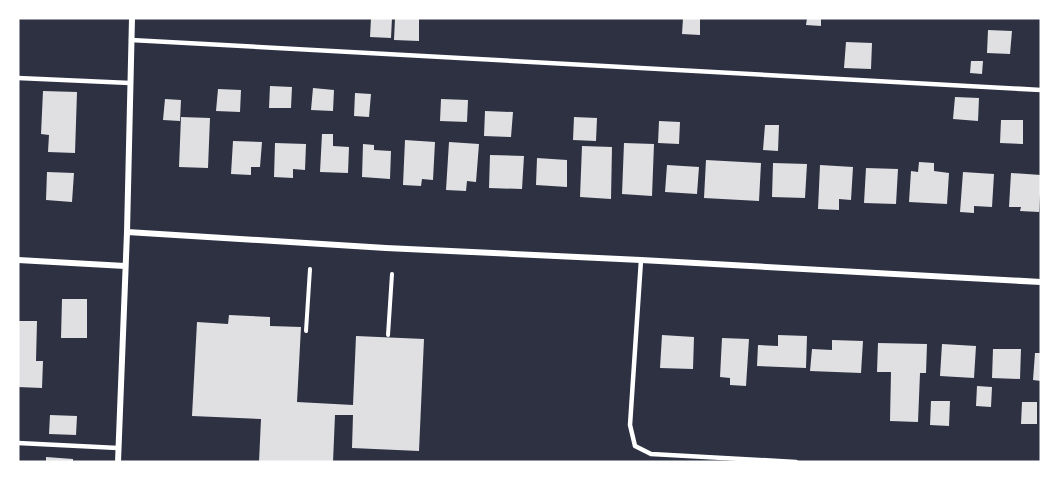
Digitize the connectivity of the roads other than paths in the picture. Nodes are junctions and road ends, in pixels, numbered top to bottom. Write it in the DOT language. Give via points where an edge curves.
graph roads {
  1 [pos="132,18"];
  2 [pos="131,40"];
  3 [pos="18,78"];
  4 [pos="130,83"];
  5 [pos="1041,90"];
  6 [pos="127,232"];
  7 [pos="18,260"];
  8 [pos="641,260"];
  9 [pos="125,266"];
  10 [pos="1041,282"];
  11 [pos="18,442"];
  12 [pos="118,448"];
  13 [pos="118,462"];
  14 [pos="796,462"];
  1 -- 2 [label="street"];
  2 -- 4 [label="street"];
  2 -- 5 [label="lane"];
  3 -- 4 [label="lane"];
  4 -- 6 [label="street"];
  6 -- 8 [label="street"];
  6 -- 9 [label="street"];
  7 -- 9 [label="street"];
  8 -- 10 [label="street"];
  8 -- 14 [label="lane" via="630,425 635,446 651,454"];
  9 -- 12 [label="street"];
  11 -- 12 [label="lane"];
  12 -- 13 [label="street"];
}
